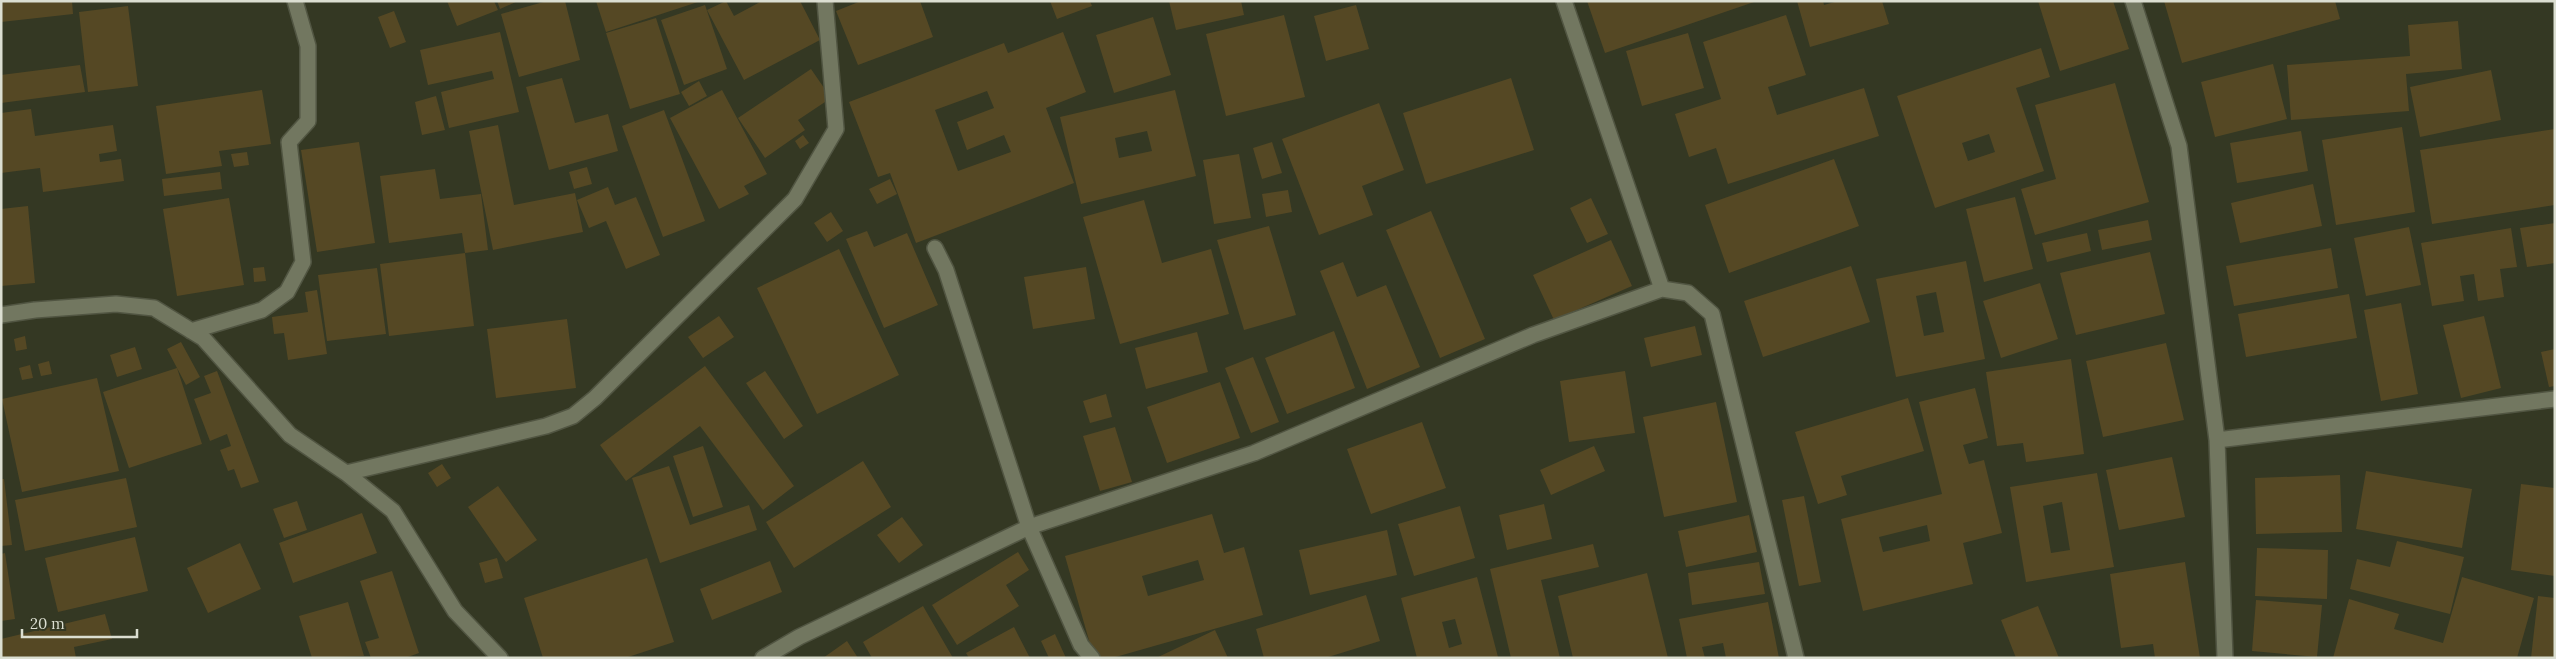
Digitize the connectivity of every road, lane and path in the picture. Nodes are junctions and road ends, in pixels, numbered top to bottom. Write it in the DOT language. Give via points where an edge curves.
graph roads {
  1 [pos="295,1"];
  2 [pos="825,1"];
  3 [pos="1564,1"];
  4 [pos="2133,1"];
  5 [pos="935,248"];
  6 [pos="1662,289"];
  7 [pos="1,315"];
  8 [pos="191,331"];
  9 [pos="2555,399"];
  10 [pos="2217,440"];
  11 [pos="346,473"];
  12 [pos="1029,527"];
  13 [pos="500,658"];
  14 [pos="763,658"];
  15 [pos="1092,658"];
  16 [pos="1796,658"];
  17 [pos="2225,658"];
  1 -- 8 [label="street" via="308,46 308,121 289,142 303,262 288,292 262,310"];
  2 -- 11 [label="street" via="836,128 795,199 595,398 573,416 546,426"];
  3 -- 6 [label="street"];
  4 -- 10 [label="street" via="2179,146"];
  5 -- 12 [label="street" via="946,270"];
  6 -- 12 [label="street" via="1533,335 1254,453"];
  6 -- 16 [label="street" via="1688,293 1712,314"];
  7 -- 8 [label="street" via="116,304 154,308"];
  8 -- 11 [label="street" via="203,338 290,435"];
  9 -- 10 [label="street"];
  10 -- 17 [label="street"];
  11 -- 13 [label="street" via="393,510 455,611"];
  12 -- 14 [label="street" via="799,637"];
  12 -- 15 [label="street" via="1081,645"];
}
